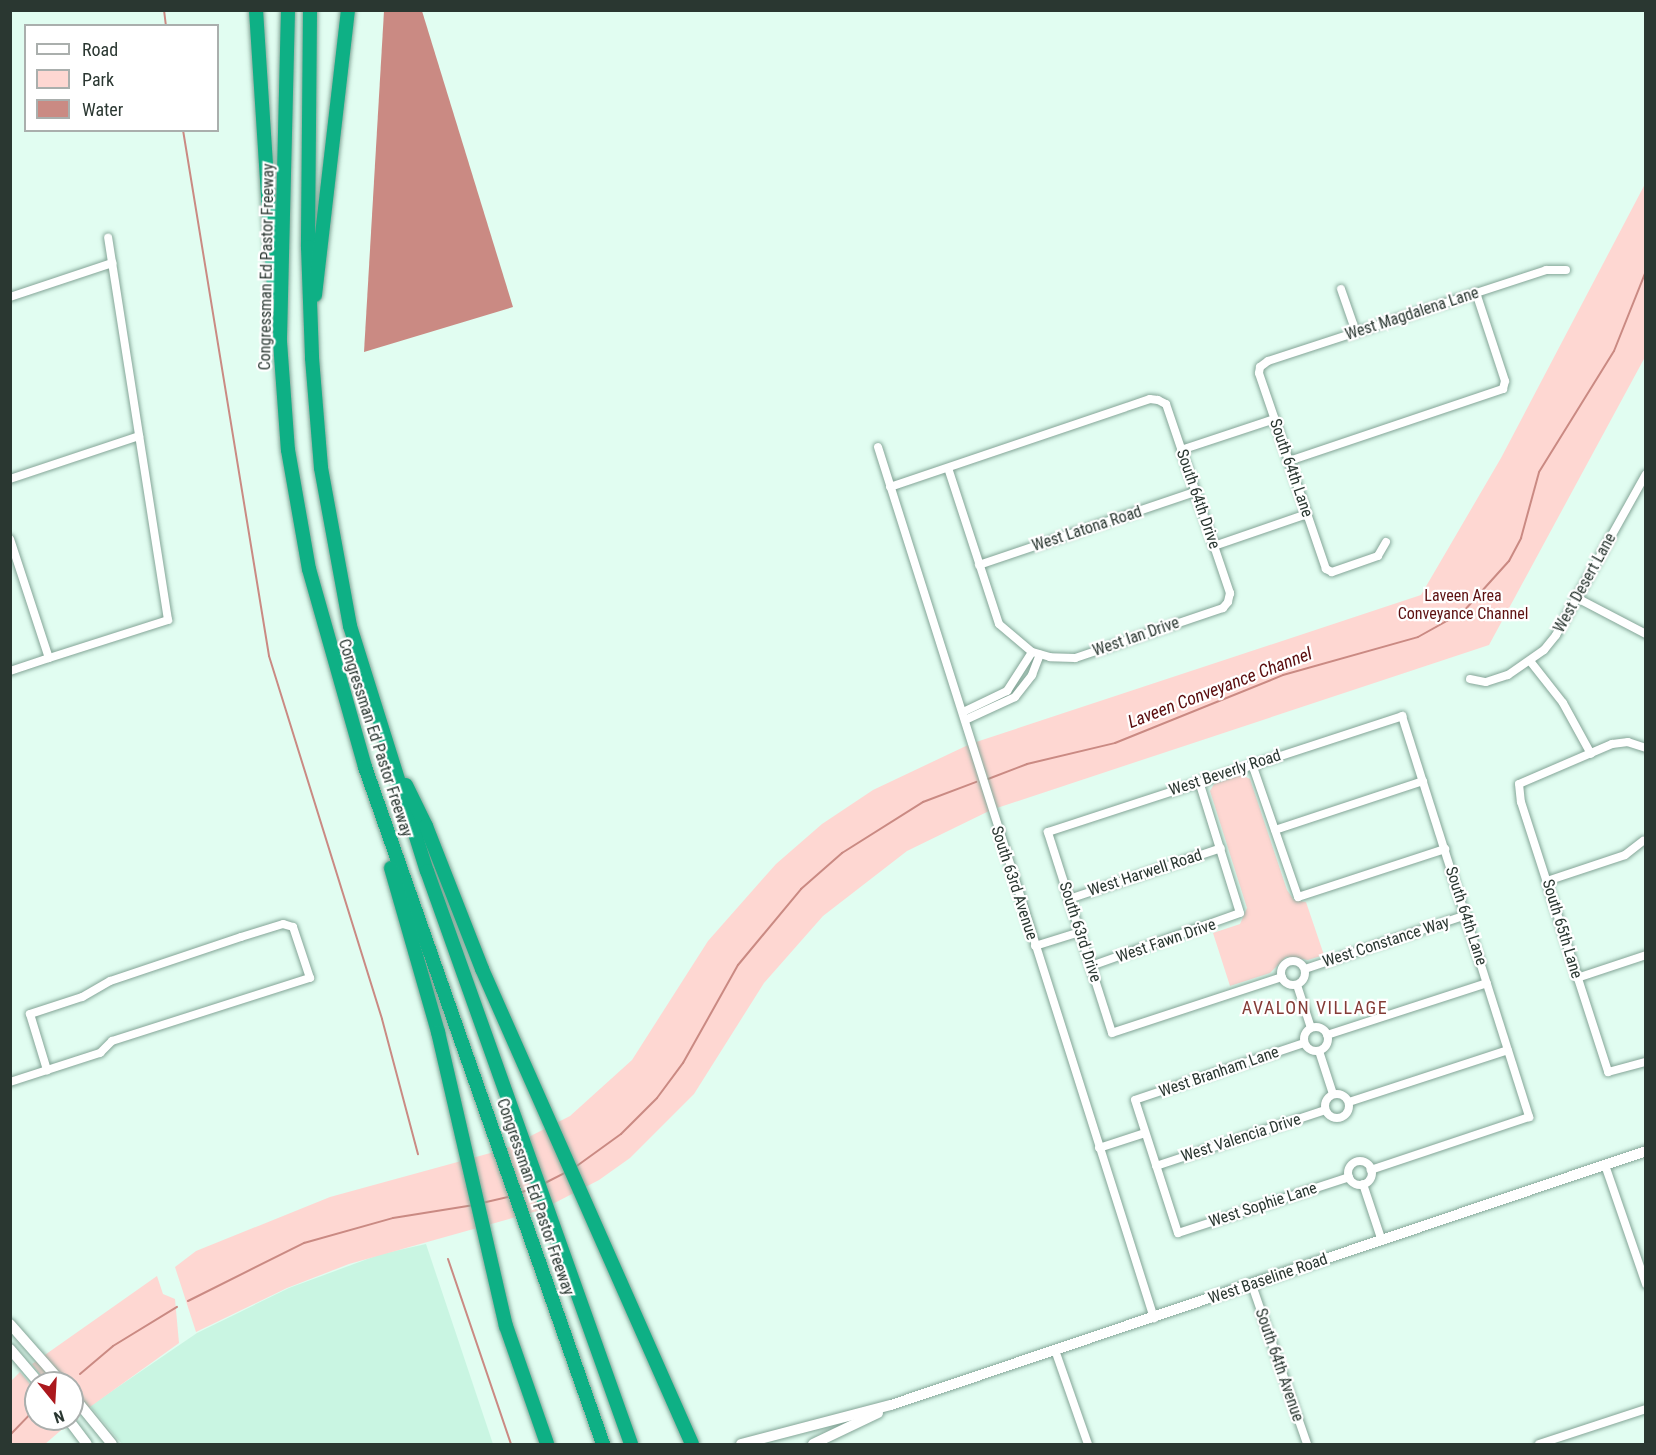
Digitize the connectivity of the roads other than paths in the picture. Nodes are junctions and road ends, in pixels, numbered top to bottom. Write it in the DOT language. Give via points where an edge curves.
graph roads {
  1 [pos="256,10"];
  2 [pos="288,10"];
  3 [pos="310,10"];
  4 [pos="348,10"];
  5 [pos="108,238"];
  6 [pos="112,263"];
  7 [pos="1566,270"];
  8 [pos="1341,289"];
  9 [pos="1476,293"];
  10 [pos="10,297"];
  11 [pos="310,324"];
  12 [pos="1356,332"];
  13 [pos="280,342"];
  14 [pos="1260,367"];
  15 [pos="1275,419"];
  16 [pos="140,436"];
  17 [pos="878,447"];
  18 [pos="1181,450"];
  19 [pos="1289,461"];
  20 [pos="948,468"];
  21 [pos="1646,474"];
  22 [pos="10,479"];
  23 [pos="890,487"];
  24 [pos="1195,492"];
  25 [pos="1307,514"];
  26 [pos="10,539"];
  27 [pos="1386,542"];
  28 [pos="1214,546"];
  29 [pos="979,565"];
  30 [pos="1577,598"];
  31 [pos="1228,602"];
  32 [pos="1646,634"];
  33 [pos="1036,653"];
  34 [pos="49,658"];
  35 [pos="1530,662"];
  36 [pos="10,671"];
  37 [pos="1470,679"];
  38 [pos="964,716"];
  39 [pos="1402,716"];
  40 [pos="1646,748"];
  41 [pos="1591,754"];
  42 [pos="390,757"];
  43 [pos="1252,764"];
  44 [pos="365,767"];
  45 [pos="1199,781"];
  46 [pos="1423,782"];
  47 [pos="1275,830"];
  48 [pos="1048,832"];
  49 [pos="1643,841"];
  50 [pos="1221,848"];
  51 [pos="1445,849"];
  52 [pos="1547,880"];
  53 [pos="1069,898"];
  54 [pos="1466,915"];
  55 [pos="1080,932"];
  56 [pos="1035,946"];
  57 [pos="1646,955"];
  58 [pos="1091,966"];
  59 [pos="1305,969"];
  60 [pos="1282,977"];
  61 [pos="1577,978"];
  62 [pos="1487,982"];
  63 [pos="1297,985"];
  64 [pos="1311,1028"];
  65 [pos="1112,1033"];
  66 [pos="1327,1035"];
  67 [pos="1304,1043"];
  68 [pos="1508,1050"];
  69 [pos="1319,1051"];
  70 [pos="1646,1062"];
  71 [pos="47,1070"];
  72 [pos="10,1082"];
  73 [pos="1333,1094"];
  74 [pos="1349,1102"];
  75 [pos="1325,1110"];
  76 [pos="1529,1117"];
  77 [pos="1145,1133"];
  78 [pos="1099,1148"];
  79 [pos="1646,1152"];
  80 [pos="1605,1165"];
  81 [pos="1156,1166"];
  82 [pos="1371,1170"];
  83 [pos="1349,1177"];
  84 [pos="1363,1184"];
  85 [pos="1382,1241"];
  86 [pos="1252,1284"];
  87 [pos="1646,1284"];
  88 [pos="1154,1317"];
  89 [pos="10,1324"];
  90 [pos="10,1349"];
  91 [pos="1055,1350"];
  92 [pos="29,1371"];
  93 [pos="51,1371"];
  94 [pos="891,1405"];
  95 [pos="1646,1409"];
  96 [pos="84,1410"];
  97 [pos="77,1431"];
  98 [pos="87,1444"];
  99 [pos="112,1444"];
  100 [pos="547,1444"];
  101 [pos="603,1444"];
  102 [pos="631,1444"];
  103 [pos="692,1444"];
  104 [pos="741,1444"];
  105 [pos="813,1444"];
  106 [pos="1088,1444"];
  107 [pos="1307,1444"];
  108 [pos="1539,1444"];
  1 -- 13 [label="highway" via="270,260"];
  2 -- 13 [label="highway, Congressman Ed Pastor Freeway"];
  3 -- 11 [label="highway, Congressman Ed Pastor Freeway"];
  4 -- 11 [label="highway" via="321,260"];
  5 -- 6 [label="street"];
  6 -- 10 [label="street"];
  6 -- 16 [label="street"];
  7 -- 9 [label="street, West Magdalena Lane" via="1546,270"];
  8 -- 12 [label="street"];
  9 -- 12 [label="street, West Magdalena Lane"];
  9 -- 19 [label="street" via="1505,381 1503,389"];
  11 -- 42 [label="highway, Congressman Ed Pastor Freeway" via="321,468 338,569 350,627"];
  12 -- 14 [label="street, West Magdalena Lane"];
  13 -- 44 [label="highway, Congressman Ed Pastor Freeway" via="287,440 301,531 321,621"];
  14 -- 15 [label="street, South 64th Lane"];
  15 -- 18 [label="street"];
  15 -- 19 [label="street, South 64th Lane"];
  16 -- 22 [label="street"];
  16 -- 34 [label="street" via="168,620"];
  17 -- 23 [label="street, South 63rd Avenue"];
  18 -- 20 [label="street, South 64th Drive" via="1166,404 1150,399"];
  18 -- 24 [label="street, South 64th Drive"];
  19 -- 25 [label="street, South 64th Lane"];
  20 -- 23 [label="street"];
  20 -- 29 [label="street"];
  21 -- 30 [label="street, West Desert Lane"];
  23 -- 38 [label="street, South 63rd Avenue" via="948,678"];
  24 -- 28 [label="street, South 64th Drive"];
  24 -- 29 [label="street, West Latona Road"];
  25 -- 27 [label="street, South 64th Lane" via="1326,569 1332,572 1378,556"];
  25 -- 28 [label="street"];
  26 -- 34 [label="street"];
  28 -- 31 [label="street, South 64th Drive" via="1230,593"];
  29 -- 33 [label="street" via="999,624"];
  30 -- 32 [label="street"];
  30 -- 35 [label="street, West Desert Lane" via="1556,635"];
  31 -- 33 [label="street, West Ian Drive" via="1223,608 1075,658"];
  33 -- 38 [label="street" via="1032,675 1015,697"];
  34 -- 36 [label="street"];
  35 -- 37 [label="street, West Desert Lane" via="1486,682"];
  35 -- 41 [label="street" via="1563,703"];
  38 -- 56 [label="street, South 63rd Avenue"];
  39 -- 43 [label="street, West Beverly Road"];
  39 -- 46 [label="street, South 64th Lane"];
  40 -- 41 [label="street" via="1628,742 1612,744"];
  41 -- 52 [label="street, South 65th Lane" via="1519,784 1521,802"];
  42 -- 102 [label="highway, Congressman Ed Pastor Freeway"];
  42 -- 103 [label="highway" via="426,826 469,939"];
  43 -- 45 [label="street, West Beverly Road"];
  43 -- 47 [label="street"];
  44 -- 100 [label="highway" via="370,804 426,987 515,1356"];
  44 -- 101 [label="highway, Congressman Ed Pastor Freeway"];
  45 -- 48 [label="street, West Beverly Road"];
  45 -- 50 [label="street"];
  46 -- 47 [label="street"];
  46 -- 51 [label="street, South 64th Lane"];
  47 -- 51 [label="street" via="1298,897"];
  48 -- 53 [label="street, South 63rd Drive"];
  49 -- 52 [label="street" via="1625,855"];
  50 -- 53 [label="street, West Harwell Road"];
  50 -- 58 [label="street, West Fawn Drive" via="1240,913"];
  51 -- 54 [label="street, South 64th Lane"];
  52 -- 61 [label="street, South 65th Lane"];
  53 -- 55 [label="street, South 63rd Drive"];
  54 -- 59 [label="street, West Constance Way"];
  54 -- 62 [label="street, South 64th Lane"];
  55 -- 56 [label="street"];
  55 -- 58 [label="street, South 63rd Drive"];
  56 -- 78 [label="street, South 63rd Avenue"];
  57 -- 61 [label="street"];
  58 -- 65 [label="street, South 63rd Drive"];
  59 -- 60 [label="street, West Constance Way" via="1298,961 1288,962"];
  59 -- 63 [label="street, West Constance Way" via="1305,977"];
  60 -- 63 [label="street" via="1286,983"];
  60 -- 65 [label="street, West Constance Way"];
  61 -- 70 [label="street, South 65th Lane" via="1608,1072"];
  62 -- 66 [label="street"];
  62 -- 68 [label="street, South 64th Lane"];
  63 -- 64 [label="street"];
  64 -- 66 [label="street" via="1320,1028"];
  64 -- 67 [label="street" via="1305,1032"];
  66 -- 69 [label="street" via="1327,1043"];
  67 -- 69 [label="street" via="1312,1051"];
  67 -- 77 [label="street, West Branham Lane" via="1135,1100"];
  68 -- 74 [label="street, West Valencia Drive"];
  68 -- 76 [label="street, South 64th Lane"];
  69 -- 73 [label="street"];
  71 -- 71 [label="street" via="100,1053 112,1041 310,978 293,927 283,924 241,937 110,981 82,997 30,1014"];
  71 -- 72 [label="street"];
  73 -- 74 [label="street" via="1345,1096"];
  73 -- 75 [label="street" via="1327,1099"];
  74 -- 75 [label="street, West Valencia Drive" via="1343,1117 1331,1117"];
  75 -- 81 [label="street, West Valencia Drive"];
  76 -- 82 [label="street, West Sophie Lane"];
  77 -- 78 [label="street"];
  77 -- 81 [label="street"];
  78 -- 88 [label="street, South 63rd Avenue"];
  79 -- 80 [label="main road, West Baseline Road"];
  80 -- 85 [label="main road, West Baseline Road"];
  80 -- 87 [label="street"];
  81 -- 83 [label="street, West Sophie Lane" via="1178,1233"];
  82 -- 83 [label="street, West Sophie Lane" via="1358,1162 1350,1167"];
  82 -- 84 [label="street" via="1371,1177"];
  83 -- 84 [label="street" via="1354,1183"];
  84 -- 85 [label="street"];
  85 -- 86 [label="main road, West Baseline Road"];
  86 -- 88 [label="main road, West Baseline Road"];
  86 -- 107 [label="street, South 64th Avenue"];
  88 -- 91 [label="main road, West Baseline Road"];
  89 -- 93 [label="main road"];
  90 -- 92 [label="main road"];
  91 -- 94 [label="main road, West Baseline Road"];
  91 -- 106 [label="street"];
  94 -- 104 [label="main road, West Baseline Road"];
  94 -- 105 [label="main road, West Baseline Road" via="840,1435"];
  95 -- 108 [label="street"];
  96 -- 99 [label="main road"];
  97 -- 98 [label="main road"];
}
